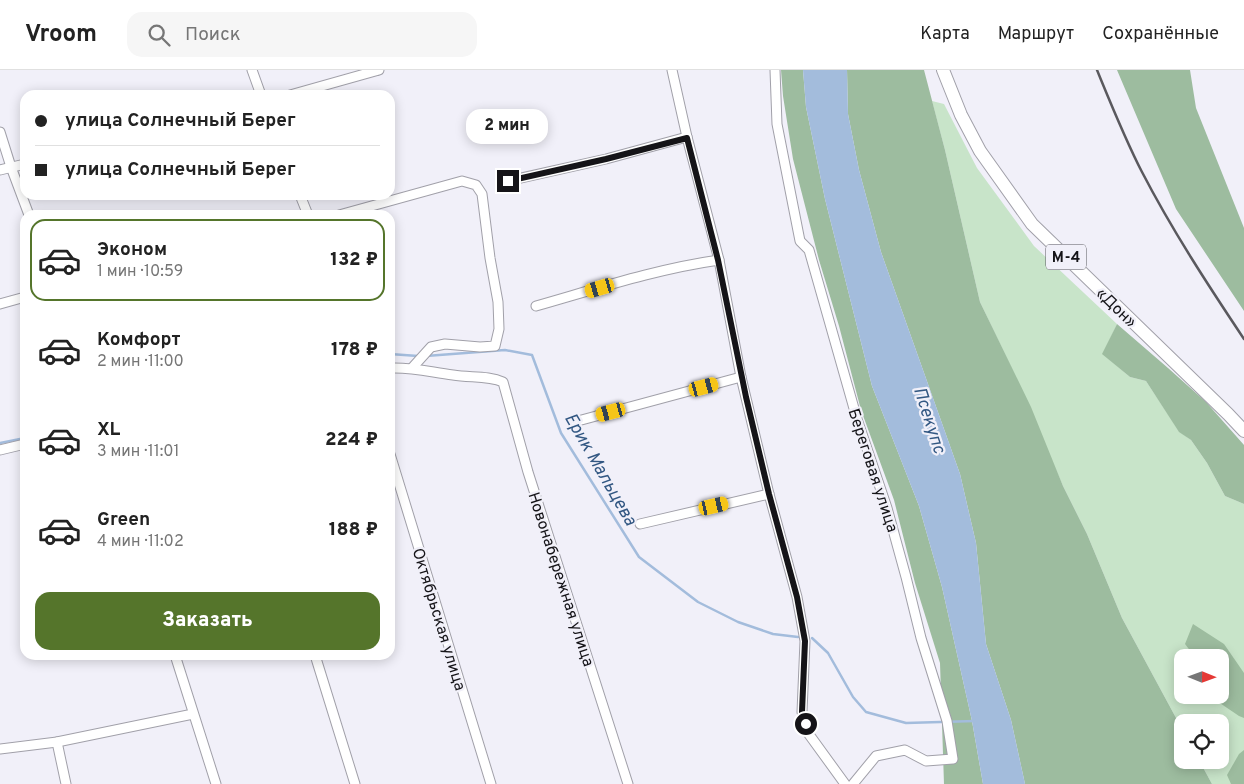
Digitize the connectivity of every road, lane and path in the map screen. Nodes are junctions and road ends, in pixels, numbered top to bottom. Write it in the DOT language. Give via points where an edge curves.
graph roads {
  1 [pos="252,70"];
  2 [pos="378,70"];
  3 [pos="672,70"];
  4 [pos="775,70"];
  5 [pos="943,70"];
  6 [pos="259,90"];
  7 [pos="308,90"];
  8 [pos="0,132"];
  9 [pos="687,138"];
  10 [pos="20,165"];
  11 [pos="11,167"];
  12 [pos="0,170"];
  13 [pos="508,181"];
  14 [pos="20,191"];
  15 [pos="393,200"];
  16 [pos="395,200"];
  17 [pos="357,210"];
  18 [pos="718,260"];
  19 [pos="20,298"];
  20 [pos="0,304"];
  21 [pos="536,306"];
  22 [pos="395,368"];
  23 [pos="412,368"];
  24 [pos="741,377"];
  25 [pos="574,422"];
  26 [pos="1244,431"];
  27 [pos="20,445"];
  28 [pos="0,450"];
  29 [pos="395,470"];
  30 [pos="769,494"];
  31 [pos="640,524"];
  32 [pos="177,660"];
  33 [pos="317,660"];
  34 [pos="194,714"];
  35 [pos="57,742"];
  36 [pos="0,749"];
  37 [pos="66,784"];
  38 [pos="216,784"];
  39 [pos="354,784"];
  40 [pos="491,784"];
  41 [pos="628,784"];
  42 [pos="845,784"];
  43 [pos="854,784"];
  1 -- 6 [label="street"];
  2 -- 7 [label="street"];
  3 -- 9 [label="street"];
  4 -- 43 [label="street, Береговая улица" via="777,124 800,241 809,250 857,419 887,508 921,638 947,721 952,759 926,761 905,750 876,756"];
  5 -- 26 [label="highway, «Дон» / М-4" via="980,151 1032,224"];
  8 -- 11 [label="street"];
  9 -- 13 [label="street"];
  9 -- 18 [label="street"];
  10 -- 11 [label="street"];
  11 -- 12 [label="street"];
  11 -- 14 [label="street"];
  15 -- 17 [label="street"];
  16 -- 23 [label="street" via="462,181 476,185 482,194 498,302 499,329 495,346 446,344 431,347"];
  18 -- 21 [label="street" via="632,278"];
  18 -- 24 [label="street"];
  19 -- 20 [label="street"];
  22 -- 23 [label="street"];
  23 -- 41 [label="street, Новонабережная улица" via="454,376 495,378 503,382 528,472"];
  24 -- 25 [label="street"];
  24 -- 30 [label="street"];
  27 -- 28 [label="street"];
  29 -- 40 [label="street, Октябрьская улица"];
  30 -- 31 [label="street"];
  30 -- 42 [label="street" via="797,597 805,641 802,712 808,734"];
  32 -- 34 [label="street"];
  33 -- 39 [label="street"];
  34 -- 35 [label="street"];
  34 -- 38 [label="street"];
  35 -- 36 [label="street"];
  35 -- 37 [label="street"];
}
